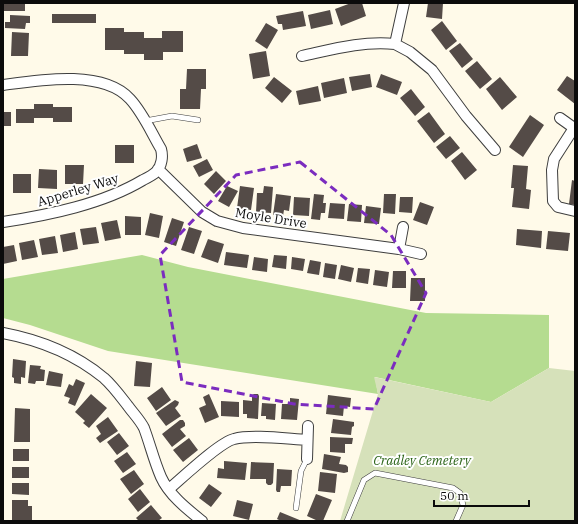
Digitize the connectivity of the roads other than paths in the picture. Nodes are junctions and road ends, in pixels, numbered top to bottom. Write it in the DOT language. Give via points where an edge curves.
graph roads {
  1 [pos="404,3"];
  2 [pos="395,44"];
  3 [pos="302,56"];
  4 [pos="3,85"];
  5 [pos="560,118"];
  6 [pos="198,120"];
  7 [pos="145,121"];
  8 [pos="574,129"];
  9 [pos="494,150"];
  10 [pos="158,169"];
  11 [pos="575,211"];
  12 [pos="3,222"];
  13 [pos="403,227"];
  14 [pos="399,249"];
  15 [pos="421,254"];
  16 [pos="3,333"];
  17 [pos="308,426"];
  18 [pos="308,440"];
  19 [pos="307,459"];
  20 [pos="169,489"];
  21 [pos="296,508"];
  22 [pos="202,521"];
  23 [pos="347,521"];
  24 [pos="456,521"];
  1 -- 2 [label="street"];
  2 -- 3 [label="street" via="376,42"];
  2 -- 9 [label="street" via="410,52 432,70"];
  4 -- 7 [label="street" via="60,80 100,81 130,98"];
  5 -- 8 [label="street"];
  6 -- 7 [label="lane" via="172,116"];
  7 -- 10 [label="street" via="161,149 162,161"];
  8 -- 11 [label="street" via="554,160 552,181 553,201 558,207"];
  10 -- 12 [label="street, Apperley Way" via="156,173 137,184 110,196 42,216"];
  10 -- 14 [label="street, Moyle Drive" via="202,212 217,221 243,228"];
  13 -- 14 [label="street"];
  14 -- 15 [label="street, Moyle Drive"];
  16 -- 20 [label="street" via="63,351 105,379 143,426 161,478"];
  17 -- 18 [label="street"];
  18 -- 19 [label="street"];
  18 -- 20 [label="street" via="246,437 233,439 214,451"];
  19 -- 21 [label="lane" via="301,472"];
  20 -- 22 [label="street" via="180,504"];
  23 -- 24 [label="lane" via="364,480 375,473 453,488 460,493 463,505"];
}
